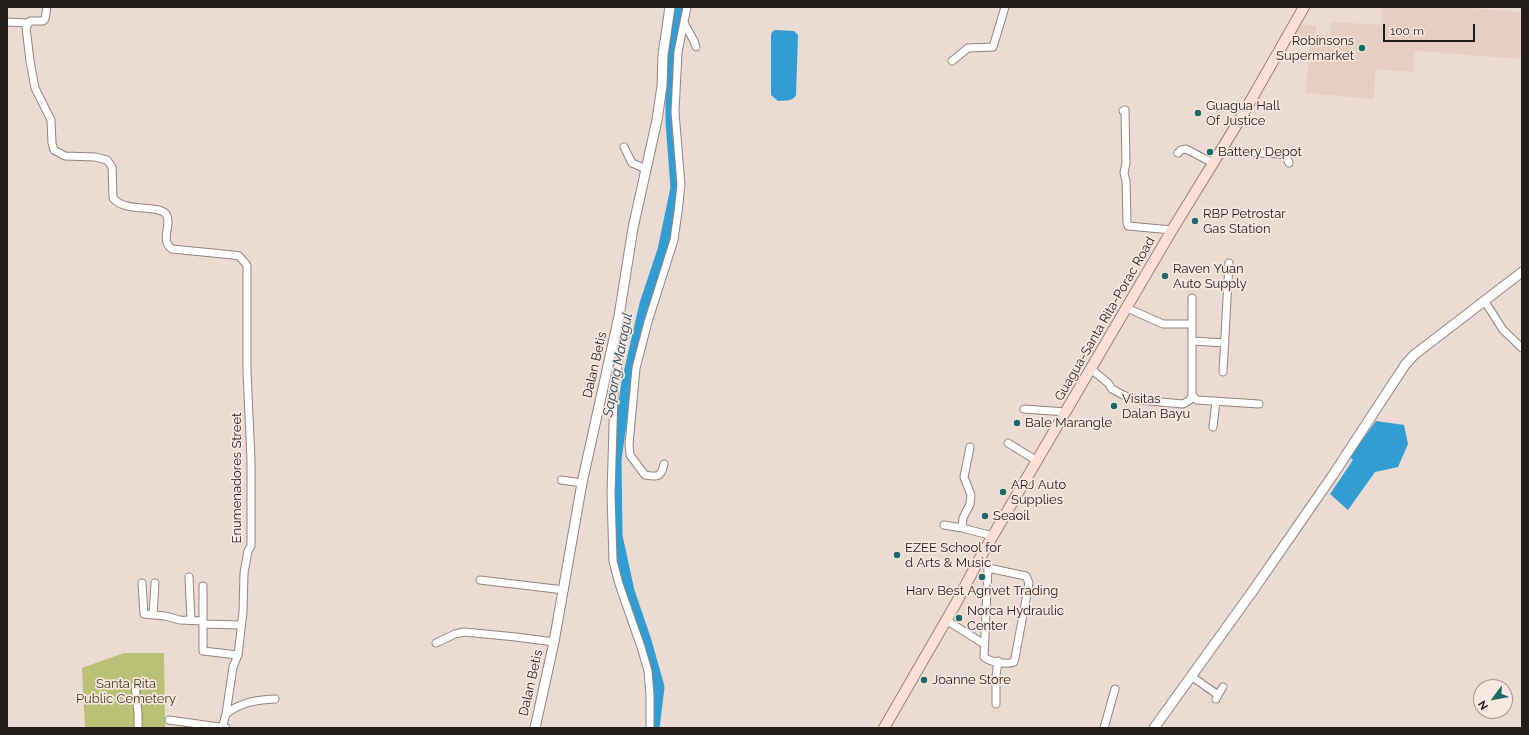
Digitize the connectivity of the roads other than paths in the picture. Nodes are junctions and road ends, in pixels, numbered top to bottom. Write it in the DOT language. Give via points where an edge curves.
graph roads {
  1 [pos="47,7"];
  2 [pos="670,7"];
  3 [pos="687,7"];
  4 [pos="1005,7"];
  5 [pos="1304,7"];
  6 [pos="7,22"];
  7 [pos="27,23"];
  8 [pos="684,23"];
  9 [pos="696,47"];
  10 [pos="952,62"];
  11 [pos="1123,111"];
  12 [pos="624,147"];
  13 [pos="1220,151"];
  14 [pos="1178,153"];
  15 [pos="1213,163"];
  16 [pos="1289,163"];
  17 [pos="646,169"];
  18 [pos="1172,230"];
  19 [pos="1229,263"];
  20 [pos="1522,272"];
  21 [pos="1192,298"];
  22 [pos="1484,300"];
  23 [pos="1127,308"];
  24 [pos="1192,324"];
  25 [pos="1193,341"];
  26 [pos="613,343"];
  27 [pos="1225,343"];
  28 [pos="1522,348"];
  29 [pos="1091,369"];
  30 [pos="1223,372"];
  31 [pos="1192,395"];
  32 [pos="1216,401"];
  33 [pos="1259,404"];
  34 [pos="1024,409"];
  35 [pos="1066,412"];
  36 [pos="1213,427"];
  37 [pos="1008,443"];
  38 [pos="970,447"];
  39 [pos="1037,461"];
  40 [pos="664,464"];
  41 [pos="561,480"];
  42 [pos="582,483"];
  43 [pos="944,525"];
  44 [pos="962,528"];
  45 [pos="993,536"];
  46 [pos="981,556"];
  47 [pos="988,568"];
  48 [pos="189,577"];
  49 [pos="480,580"];
  50 [pos="142,583"];
  51 [pos="155,583"];
  52 [pos="203,586"];
  53 [pos="564,590"];
  54 [pos="153,615"];
  55 [pos="191,620"];
  56 [pos="946,620"];
  57 [pos="203,622"];
  58 [pos="241,625"];
  59 [pos="436,642"];
  60 [pos="554,642"];
  61 [pos="984,644"];
  62 [pos="238,655"];
  63 [pos="998,661"];
  64 [pos="1191,676"];
  65 [pos="135,685"];
  66 [pos="1223,687"];
  67 [pos="1115,689"];
  68 [pos="275,699"];
  69 [pos="996,704"];
  70 [pos="226,714"];
  71 [pos="169,720"];
  72 [pos="138,728"];
  73 [pos="223,728"];
  74 [pos="535,728"];
  75 [pos="650,728"];
  76 [pos="884,728"];
  77 [pos="1104,728"];
  78 [pos="1154,728"];
  1 -- 7 [label="street" via="43,21"];
  2 -- 17 [label="street, Dalan Betis" via="657,120"];
  3 -- 8 [label="street"];
  4 -- 10 [label="street" via="993,47 968,48"];
  5 -- 13 [label="main road, Guagua-Santa Rita-Porac Road"];
  6 -- 7 [label="street"];
  7 -- 58 [label="street, Enumenadores Street" via="35,88 52,120 54,150 65,156 107,160 112,167 113,198 117,203 126,206 165,213 166,242 172,249 239,256 247,265 252,536 244,573"];
  8 -- 9 [label="street"];
  8 -- 40 [label="street" via="678,52 675,112 681,185 678,212 674,240 636,368 629,445 630,455 645,475 660,474"];
  11 -- 18 [label="street" via="1125,110 1124,173 1128,226"];
  12 -- 17 [label="street" via="632,163"];
  13 -- 15 [label="main road, Guagua-Santa Rita-Porac Road"];
  13 -- 16 [label="street" via="1280,154 1286,156"];
  14 -- 15 [label="street" via="1186,149"];
  15 -- 18 [label="main road, Guagua-Santa Rita-Porac Road"];
  17 -- 26 [label="street, Dalan Betis"];
  18 -- 23 [label="main road, Guagua-Santa Rita-Porac Road"];
  19 -- 27 [label="street"];
  20 -- 22 [label="street"];
  21 -- 24 [label="street"];
  22 -- 28 [label="street" via="1503,330"];
  22 -- 64 [label="street" via="1405,364 1333,475"];
  23 -- 24 [label="street" via="1163,324"];
  23 -- 29 [label="main road, Guagua-Santa Rita-Porac Road"];
  24 -- 25 [label="street"];
  25 -- 27 [label="street"];
  25 -- 31 [label="street"];
  26 -- 42 [label="street, Dalan Betis"];
  26 -- 75 [label="street" via="620,350 614,393 611,494 613,561 648,671"];
  27 -- 30 [label="street"];
  29 -- 31 [label="street" via="1112,388 1138,400 1183,404 1190,400"];
  29 -- 35 [label="main road, Guagua-Santa Rita-Porac Road"];
  31 -- 32 [label="street" via="1197,400"];
  32 -- 33 [label="street"];
  32 -- 36 [label="street"];
  34 -- 35 [label="street"];
  35 -- 39 [label="main road, Guagua-Santa Rita-Porac Road"];
  37 -- 39 [label="street"];
  38 -- 44 [label="street" via="964,477 971,494"];
  39 -- 45 [label="main road, Guagua-Santa Rita-Porac Road"];
  41 -- 42 [label="street"];
  42 -- 53 [label="street, Dalan Betis"];
  43 -- 44 [label="street"];
  44 -- 45 [label="street"];
  45 -- 46 [label="main road, Guagua-Santa Rita-Porac Road"];
  46 -- 47 [label="street"];
  46 -- 56 [label="main road, Guagua-Santa Rita-Porac Road"];
  47 -- 61 [label="street"];
  47 -- 63 [label="street" via="1026,576 1028,583 1014,662 1009,664"];
  48 -- 55 [label="street"];
  49 -- 53 [label="street"];
  50 -- 54 [label="street" via="143,613"];
  51 -- 54 [label="street"];
  52 -- 57 [label="street"];
  53 -- 60 [label="street, Dalan Betis"];
  54 -- 55 [label="street"];
  55 -- 57 [label="street"];
  56 -- 61 [label="street"];
  56 -- 76 [label="main road, Guagua-Santa Rita-Porac Road"];
  57 -- 58 [label="street"];
  57 -- 62 [label="street" via="204,652"];
  58 -- 62 [label="street, Enumenadores Street"];
  59 -- 60 [label="street" via="464,632"];
  60 -- 74 [label="street, Dalan Betis"];
  61 -- 63 [label="street" via="984,656 987,660"];
  62 -- 70 [label="street, Enumenadores Street" via="233,667"];
  63 -- 69 [label="street"];
  64 -- 66 [label="street" via="1217,697"];
  64 -- 78 [label="street"];
  65 -- 72 [label="street"];
  67 -- 77 [label="street"];
  68 -- 70 [label="street" via="249,702 235,707"];
  70 -- 73 [label="street, Enumenadores Street"];
  71 -- 73 [label="street"];
}
